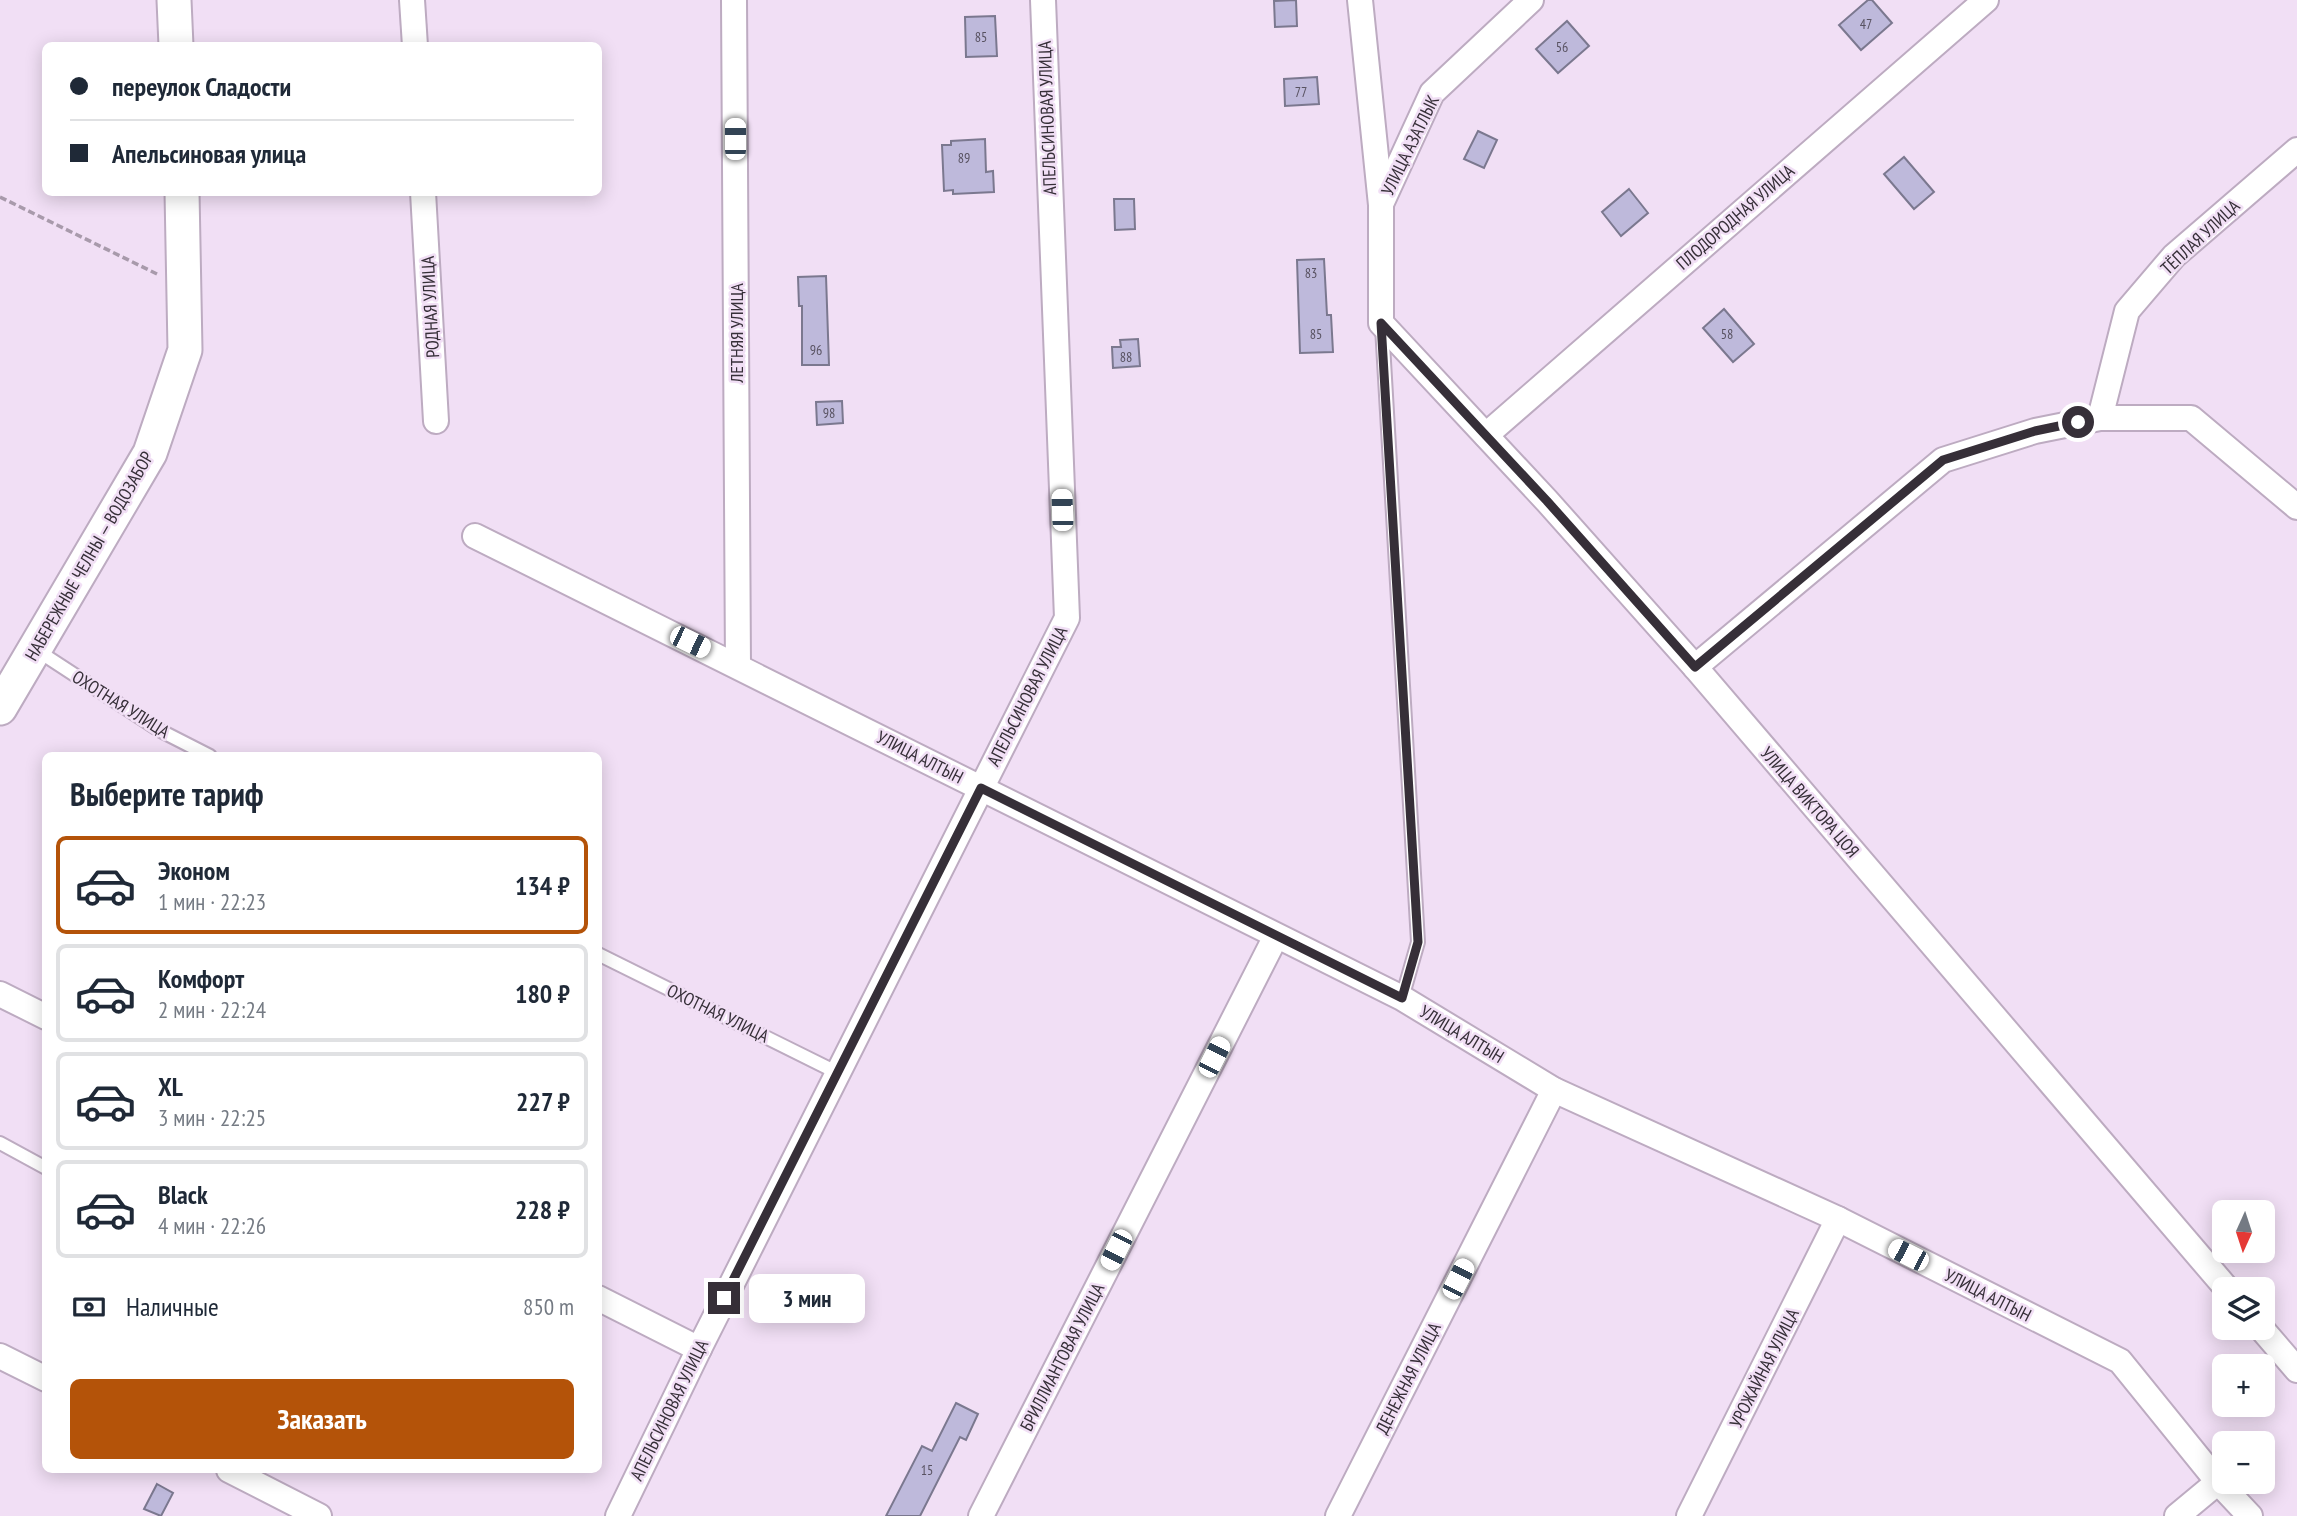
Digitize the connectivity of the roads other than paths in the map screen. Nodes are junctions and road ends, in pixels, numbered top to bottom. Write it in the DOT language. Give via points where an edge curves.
graph roads {
  1 [pos="174,0"];
  2 [pos="412,0"];
  3 [pos="734,0"];
  4 [pos="1043,0"];
  5 [pos="1360,0"];
  6 [pos="1531,0"];
  7 [pos="1986,0"];
  8 [pos="176,42"];
  9 [pos="415,42"];
  10 [pos="2297,150"];
  11 [pos="183,196"];
  12 [pos="423,196"];
  13 [pos="1381,205"];
  14 [pos="1381,323"];
  15 [pos="2100,418"];
  16 [pos="436,421"];
  17 [pos="1486,435"];
  18 [pos="2297,507"];
  19 [pos="475,536"];
  20 [pos="35,649"];
  21 [pos="738,666"];
  22 [pos="1695,667"];
  23 [pos="0,708"];
  24 [pos="202,752"];
  25 [pos="981,788"];
  26 [pos="1276,936"];
  27 [pos="602,956"];
  28 [pos="0,994"];
  29 [pos="1402,998"];
  30 [pos="41,1015"];
  31 [pos="838,1073"];
  32 [pos="1554,1090"];
  33 [pos="0,1143"];
  34 [pos="42,1166"];
  35 [pos="1838,1219"];
  36 [pos="2217,1277"];
  37 [pos="602,1300"];
  38 [pos="2271,1340"];
  39 [pos="699,1349"];
  40 [pos="0,1356"];
  41 [pos="2297,1370"];
  42 [pos="42,1377"];
  43 [pos="235,1473"];
  44 [pos="2212,1475"];
  45 [pos="2212,1487"];
  46 [pos="2229,1494"];
  47 [pos="319,1516"];
  48 [pos="618,1516"];
  49 [pos="981,1516"];
  50 [pos="1338,1516"];
  51 [pos="1689,1516"];
  52 [pos="2177,1516"];
  53 [pos="2250,1516"];
  1 -- 8 [label="main road"];
  2 -- 9 [label="street"];
  3 -- 21 [label="street, ЛЕТНЯЯ УЛИЦА"];
  4 -- 25 [label="street, АПЕЛЬСИНОВАЯ УЛИЦА" via="1067,618"];
  5 -- 13 [label="street"];
  6 -- 13 [label="street, УЛИЦА АЗАТЛЫК" via="1432,93"];
  7 -- 17 [label="street, ПЛОДОРОДНАЯ УЛИЦА"];
  10 -- 15 [label="street, ТЁПЛАЯ УЛИЦА" via="2174,256 2127,311"];
  11 -- 20 [label="main road, НАБЕРЕЖНЫЕ ЧЕЛНЫ — ВОДОЗАБОР" via="185,350 150,453"];
  12 -- 16 [label="street, РОДНАЯ УЛИЦА"];
  13 -- 14 [label="street"];
  14 -- 17 [label="street, УЛИЦА ВИКТОРА ЦОЯ"];
  14 -- 29 [label="lane" via="1418,942"];
  15 -- 18 [label="street" via="2191,418"];
  15 -- 22 [label="street" via="2035,431 1943,460"];
  17 -- 22 [label="street, УЛИЦА ВИКТОРА ЦОЯ"];
  19 -- 21 [label="street, УЛИЦА АЛТЫН"];
  20 -- 23 [label="main road, НАБЕРЕЖНЫЕ ЧЕЛНЫ — ВОДОЗАБОР"];
  20 -- 24 [label="lane, ОХОТНАЯ УЛИЦА" via="159,730"];
  21 -- 25 [label="street, УЛИЦА АЛТЫН"];
  22 -- 36 [label="street, УЛИЦА ВИКТОРА ЦОЯ"];
  25 -- 26 [label="street, УЛИЦА АЛТЫН"];
  25 -- 31 [label="street, АПЕЛЬСИНОВАЯ УЛИЦА"];
  26 -- 29 [label="street, УЛИЦА АЛТЫН"];
  26 -- 49 [label="street, БРИЛЛИАНТОВАЯ УЛИЦА"];
  27 -- 31 [label="lane, ОХОТНАЯ УЛИЦА"];
  28 -- 30 [label="street"];
  29 -- 32 [label="street, УЛИЦА АЛТЫН"];
  31 -- 39 [label="street, АПЕЛЬСИНОВАЯ УЛИЦА"];
  32 -- 35 [label="street, УЛИЦА АЛТЫН"];
  32 -- 50 [label="street, ДЕНЕЖНАЯ УЛИЦА"];
  33 -- 34 [label="lane"];
  35 -- 44 [label="street, УЛИЦА АЛТЫН" via="2120,1361"];
  35 -- 51 [label="street, УРОЖАЙНАЯ УЛИЦА"];
  37 -- 39 [label="street"];
  38 -- 41 [label="street"];
  39 -- 48 [label="street, АПЕЛЬСИНОВАЯ УЛИЦА"];
  40 -- 42 [label="street"];
  43 -- 47 [label="street"];
  45 -- 52 [label="street"];
  46 -- 53 [label="street, УЛИЦА АЛТЫН"];
}
